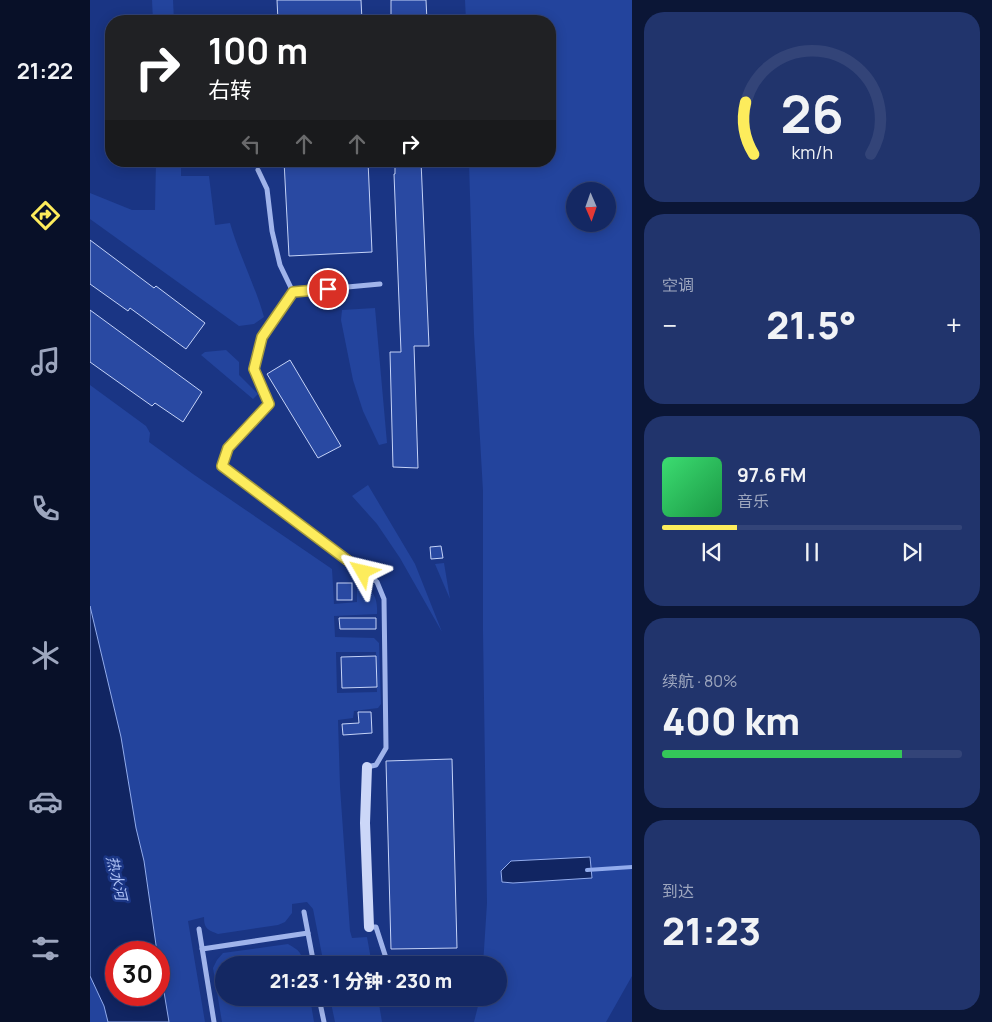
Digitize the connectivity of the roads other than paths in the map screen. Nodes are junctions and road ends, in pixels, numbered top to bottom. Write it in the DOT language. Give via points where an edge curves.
graph roads {
  1 [pos="258,170"];
  2 [pos="380,284"];
  3 [pos="293,292"];
  4 [pos="367,767"];
  5 [pos="304,912"];
  6 [pos="369,927"];
  7 [pos="199,929"];
  8 [pos="308,933"];
  9 [pos="202,949"];
  10 [pos="312,956"];
  11 [pos="385,956"];
  12 [pos="321,1006"];
  13 [pos="214,1022"];
  14 [pos="324,1022"];
  1 -- 3 [label="street" via="267,189 280,265"];
  2 -- 3 [label="street"];
  3 -- 4 [label="street" via="262,337 254,369 269,404 228,448 222,466 377,582 384,599 386,748 376,765"];
  4 -- 6 [label="street" via="365,824"];
  5 -- 8 [label="street"];
  6 -- 11 [label="street" via="376,927"];
  7 -- 9 [label="street"];
  8 -- 9 [label="street"];
  8 -- 10 [label="street"];
  9 -- 13 [label="street"];
  12 -- 14 [label="street"];
}
